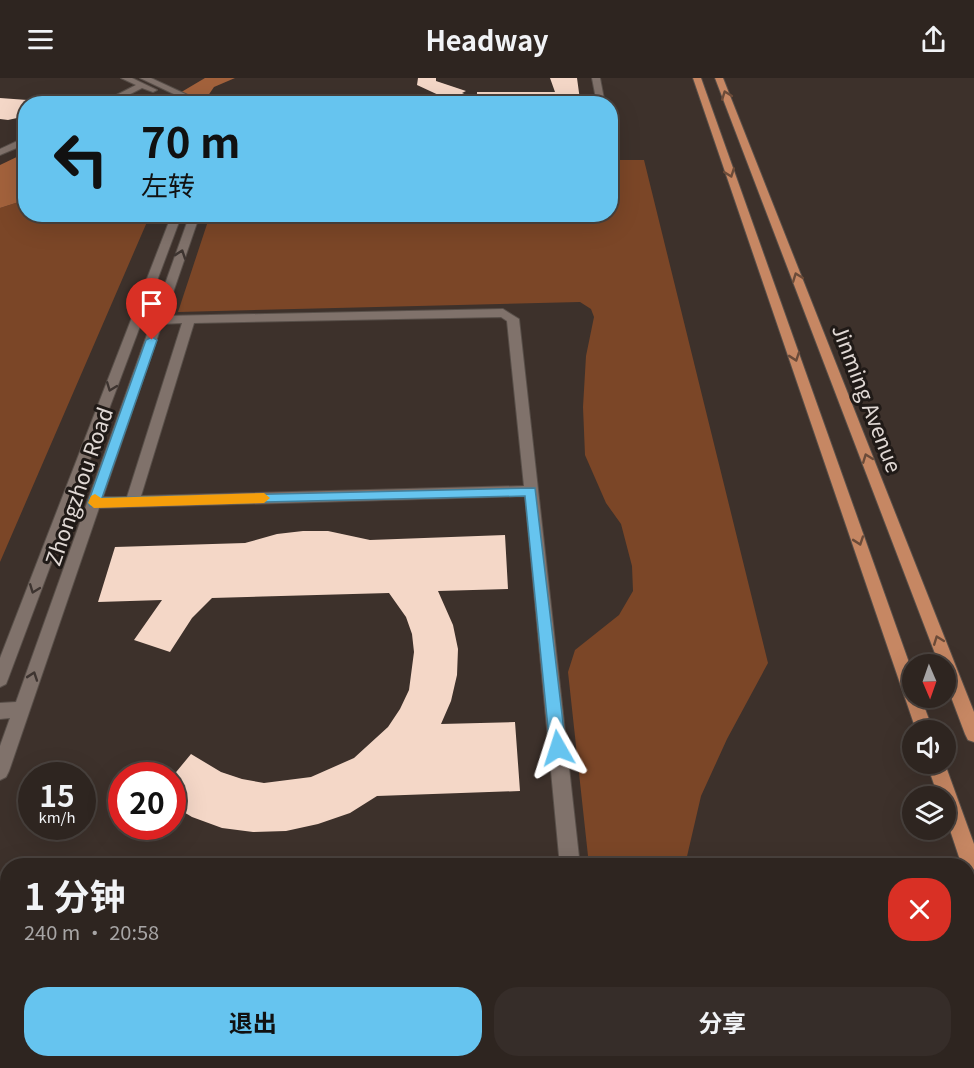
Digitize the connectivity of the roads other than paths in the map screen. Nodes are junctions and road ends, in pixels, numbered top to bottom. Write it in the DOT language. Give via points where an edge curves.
graph roads {
  1 [pos="125,78"];
  2 [pos="596,78"];
  3 [pos="697,78"];
  4 [pos="719,78"];
  5 [pos="144,82"];
  6 [pos="118,96"];
  7 [pos="166,96"];
  8 [pos="185,96"];
  9 [pos="599,96"];
  10 [pos="18,144"];
  11 [pos="0,152"];
  12 [pos="174,222"];
  13 [pos="192,222"];
  14 [pos="189,319"];
  15 [pos="159,320"];
  16 [pos="531,491"];
  17 [pos="132,502"];
  18 [pos="94,503"];
  19 [pos="902,665"];
  20 [pos="0,679"];
  21 [pos="21,710"];
  22 [pos="0,711"];
  23 [pos="7,733"];
  24 [pos="974,734"];
  25 [pos="0,771"];
  26 [pos="940,774"];
  27 [pos="569,858"];
  28 [pos="969,858"];
  1 -- 5 [label="lane"];
  2 -- 9 [label="lane"];
  3 -- 19 [label="main road, one-way"];
  24 -- 4 [label="main road, Jinming Avenue, one-way"];
  5 -- 6 [label="lane"];
  5 -- 7 [label="lane"];
  5 -- 8 [label="lane"];
  10 -- 11 [label="lane"];
  12 -- 20 [label="lane, Zhongzhou Road, one-way"];
  15 -- 13 [label="lane, Zhongzhou Road, one-way"];
  14 -- 15 [label="lane"];
  14 -- 16 [label="lane" via="503,313 513,319"];
  14 -- 17 [label="lane"];
  15 -- 18 [label="lane, Zhongzhou Road"];
  16 -- 17 [label="lane"];
  16 -- 27 [label="lane"];
  17 -- 18 [label="lane"];
  21 -- 18 [label="lane, Zhongzhou Road, one-way"];
  21 -- 22 [label="lane"];
  21 -- 23 [label="lane, Zhongzhou Road"];
  23 -- 25 [label="lane, Zhongzhou Road"];
  26 -- 28 [label="main road"];
}
